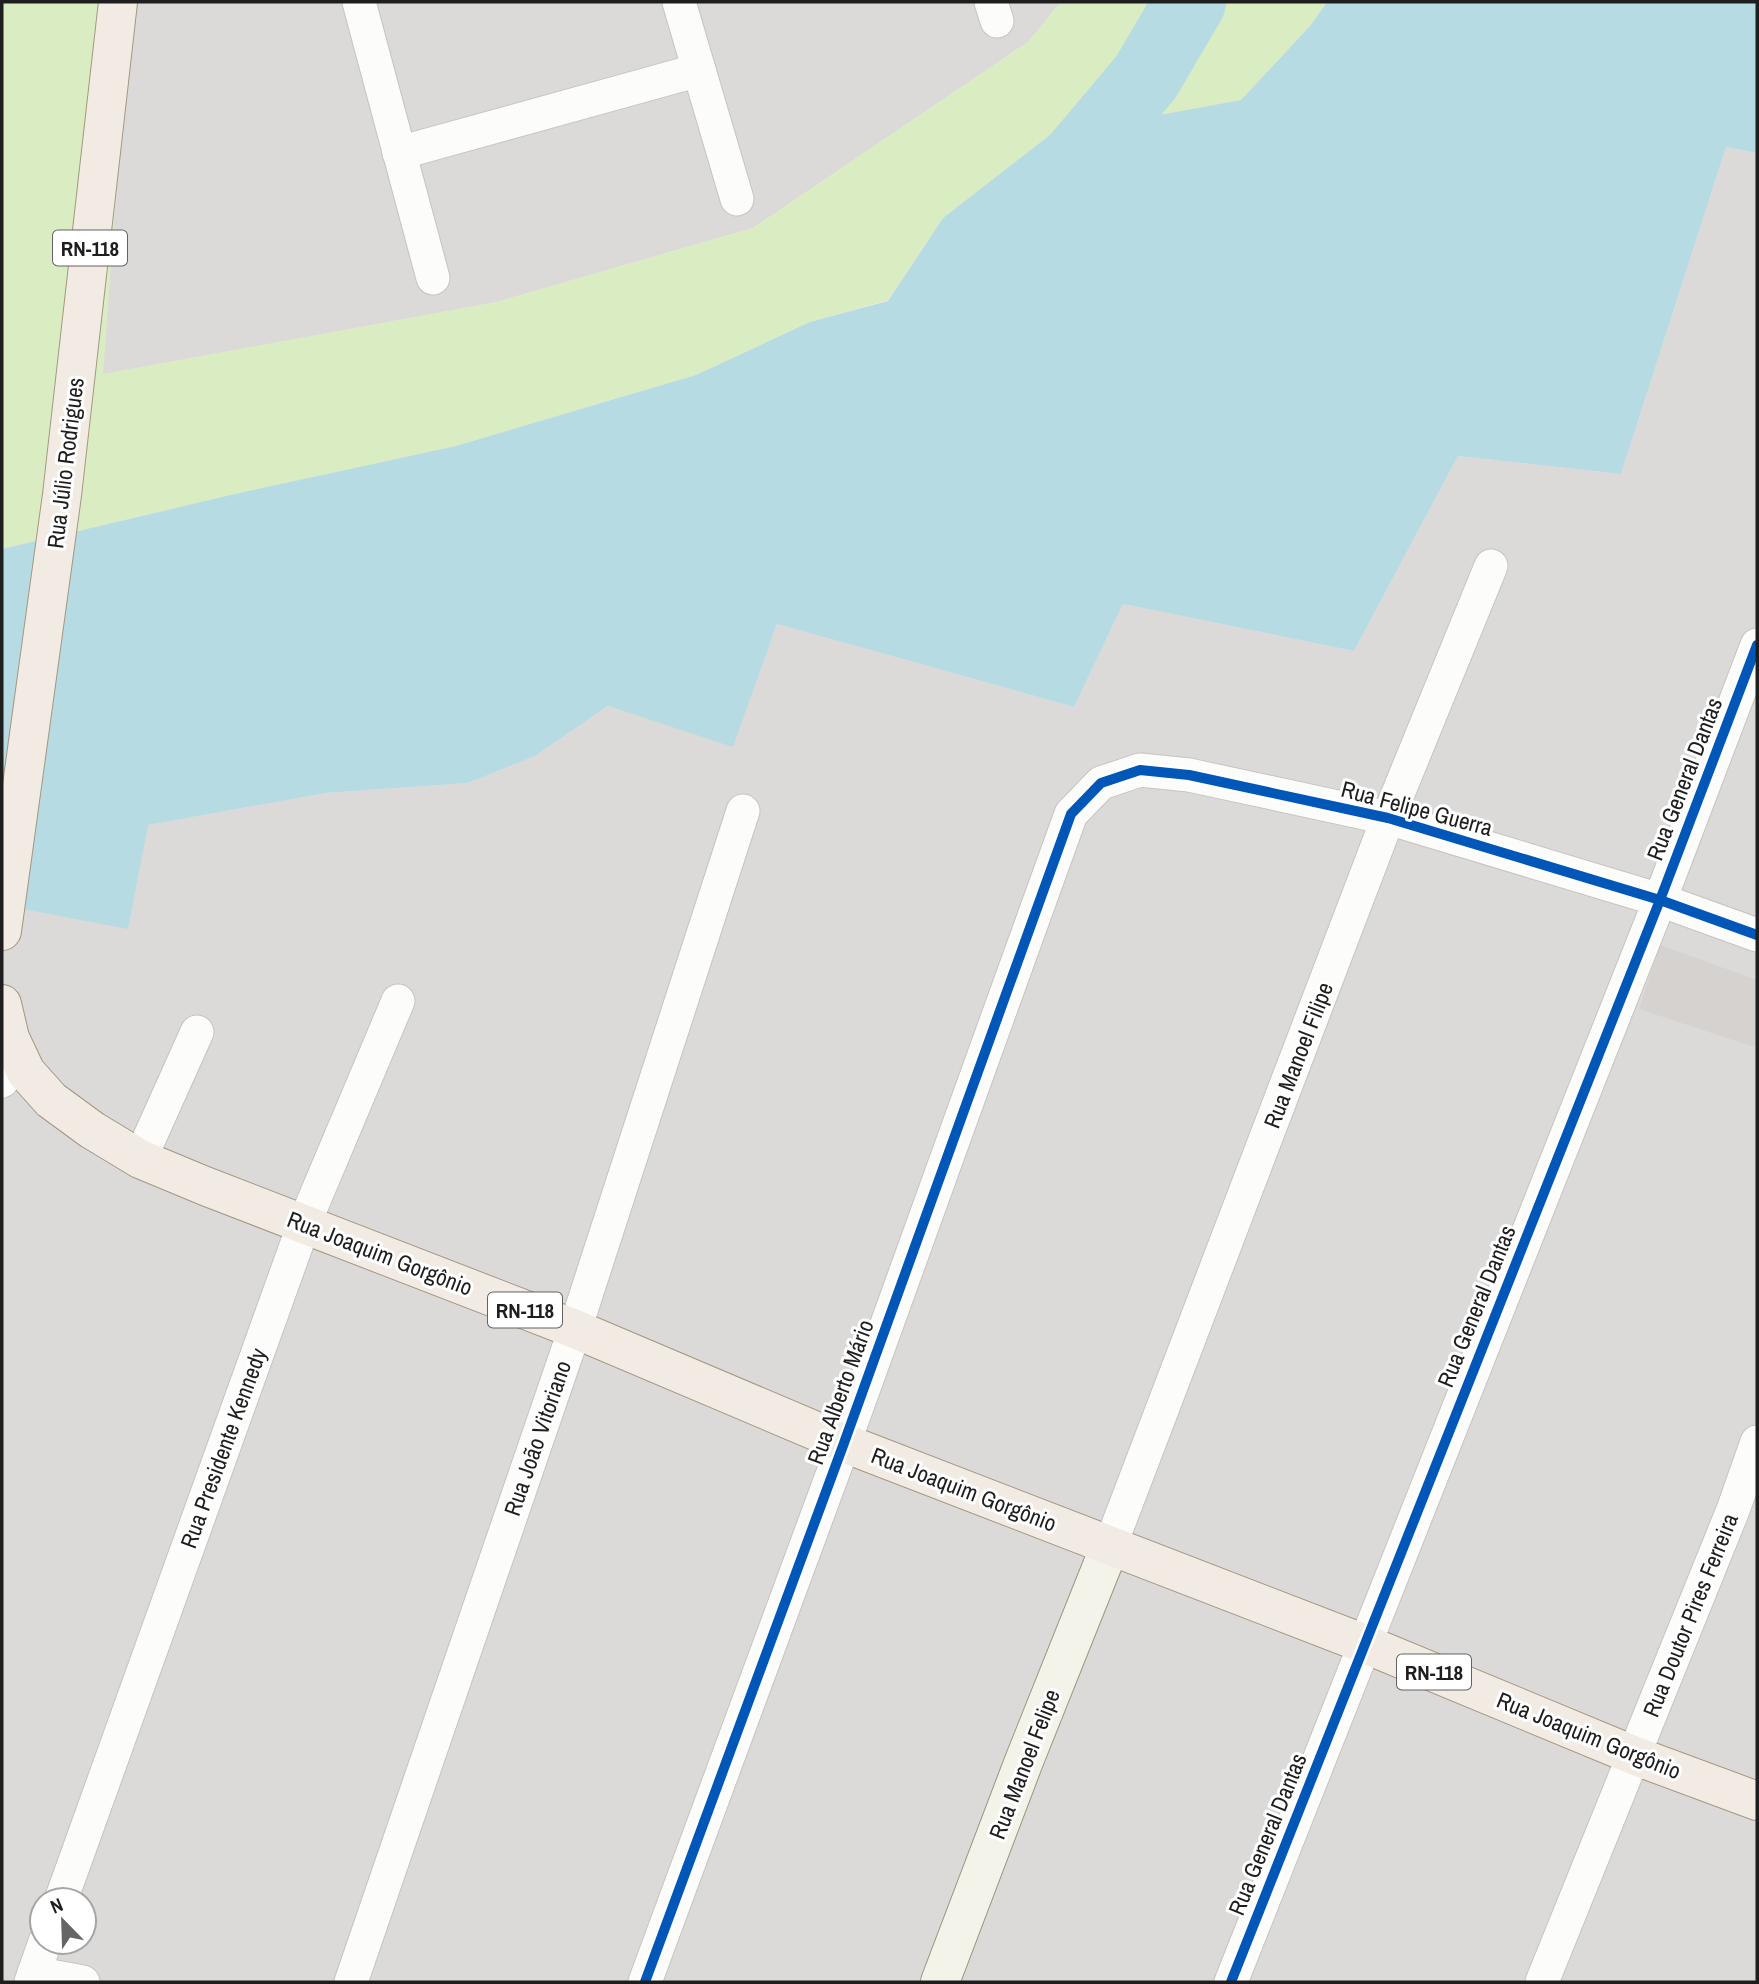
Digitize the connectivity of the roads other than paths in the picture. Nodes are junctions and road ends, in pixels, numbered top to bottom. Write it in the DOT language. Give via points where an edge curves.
graph roads {
  1 [pos="118,2"];
  2 [pos="359,2"];
  3 [pos="679,2"];
  4 [pos="699,70"];
  5 [pos="399,153"];
  6 [pos="737,199"];
  7 [pos="433,278"];
  8 [pos="1492,566"];
  9 [pos="1757,645"];
  10 [pos="743,811"];
  11 [pos="1071,814"];
  12 [pos="1388,818"];
  13 [pos="1660,900"];
  14 [pos="2,927"];
  15 [pos="1757,934"];
  16 [pos="398,1001"];
  17 [pos="6,1021"];
  18 [pos="197,1032"];
  19 [pos="2,1081"];
  20 [pos="141,1159"];
  21 [pos="304,1224"];
  22 [pos="575,1329"];
  23 [pos="1757,1442"];
  24 [pos="844,1443"];
  25 [pos="1745,1515"];
  26 [pos="1110,1546"];
  27 [pos="1365,1644"];
  28 [pos="1633,1755"];
  29 [pos="1757,1801"];
  30 [pos="66,1886"];
  31 [pos="40,1956"];
  32 [pos="33,1978"];
  33 [pos="83,1982"];
  34 [pos="351,1982"];
  35 [pos="645,1982"];
  36 [pos="940,1982"];
  37 [pos="1231,1982"];
  38 [pos="1542,1982"];
  1 -- 14 [label="main road, Rua Júlio Rodrigues / RN-118" via="62,495"];
  2 -- 5 [label="street"];
  3 -- 4 [label="street"];
  4 -- 5 [label="street"];
  4 -- 6 [label="street"];
  5 -- 7 [label="street"];
  8 -- 12 [label="street, Rua Manoel Filipe"];
  9 -- 13 [label="street, Rua General Dantas"];
  10 -- 22 [label="street, Rua João Vitoriano"];
  11 -- 12 [label="street, Rua Felipe Guerra" via="1101,783 1140,770 1189,775"];
  11 -- 24 [label="street, Rua Alberto Mário"];
  12 -- 13 [label="street, Rua Felipe Guerra"];
  12 -- 26 [label="street, Rua Manoel Filipe"];
  13 -- 15 [label="street, Rua Felipe Guerra"];
  13 -- 27 [label="street, Rua General Dantas"];
  16 -- 21 [label="street, Rua Presidente Kennedy"];
  17 -- 19 [label="street"];
  17 -- 20 [label="main road, Rua Joaquim Gorgônio / RN-118" via="26,1072 51,1100"];
  18 -- 20 [label="street"];
  20 -- 21 [label="main road, Rua Joaquim Gorgônio / RN-118"];
  21 -- 22 [label="main road, Rua Joaquim Gorgônio / RN-118"];
  21 -- 30 [label="street, Rua Presidente Kennedy"];
  22 -- 24 [label="main road, Rua Joaquim Gorgônio / RN-118"];
  22 -- 34 [label="street, Rua João Vitoriano"];
  23 -- 25 [label="street, Rua Doutor Pires Ferreira"];
  24 -- 26 [label="main road, Rua Joaquim Gorgônio / RN-118"];
  24 -- 35 [label="street, Rua Alberto Mário"];
  25 -- 28 [label="street, Rua Doutor Pires Ferreira"];
  26 -- 27 [label="main road, Rua Joaquim Gorgônio / RN-118"];
  26 -- 36 [label="main road, Rua Manoel Felipe"];
  27 -- 28 [label="main road, Rua Joaquim Gorgônio / RN-118"];
  27 -- 37 [label="street, Rua General Dantas"];
  28 -- 29 [label="main road, Rua Joaquim Gorgônio / RN-118"];
  28 -- 38 [label="street, Rua Doutor Pires Ferreira"];
  31 -- 32 [label="street"];
  32 -- 33 [label="street"];
}
